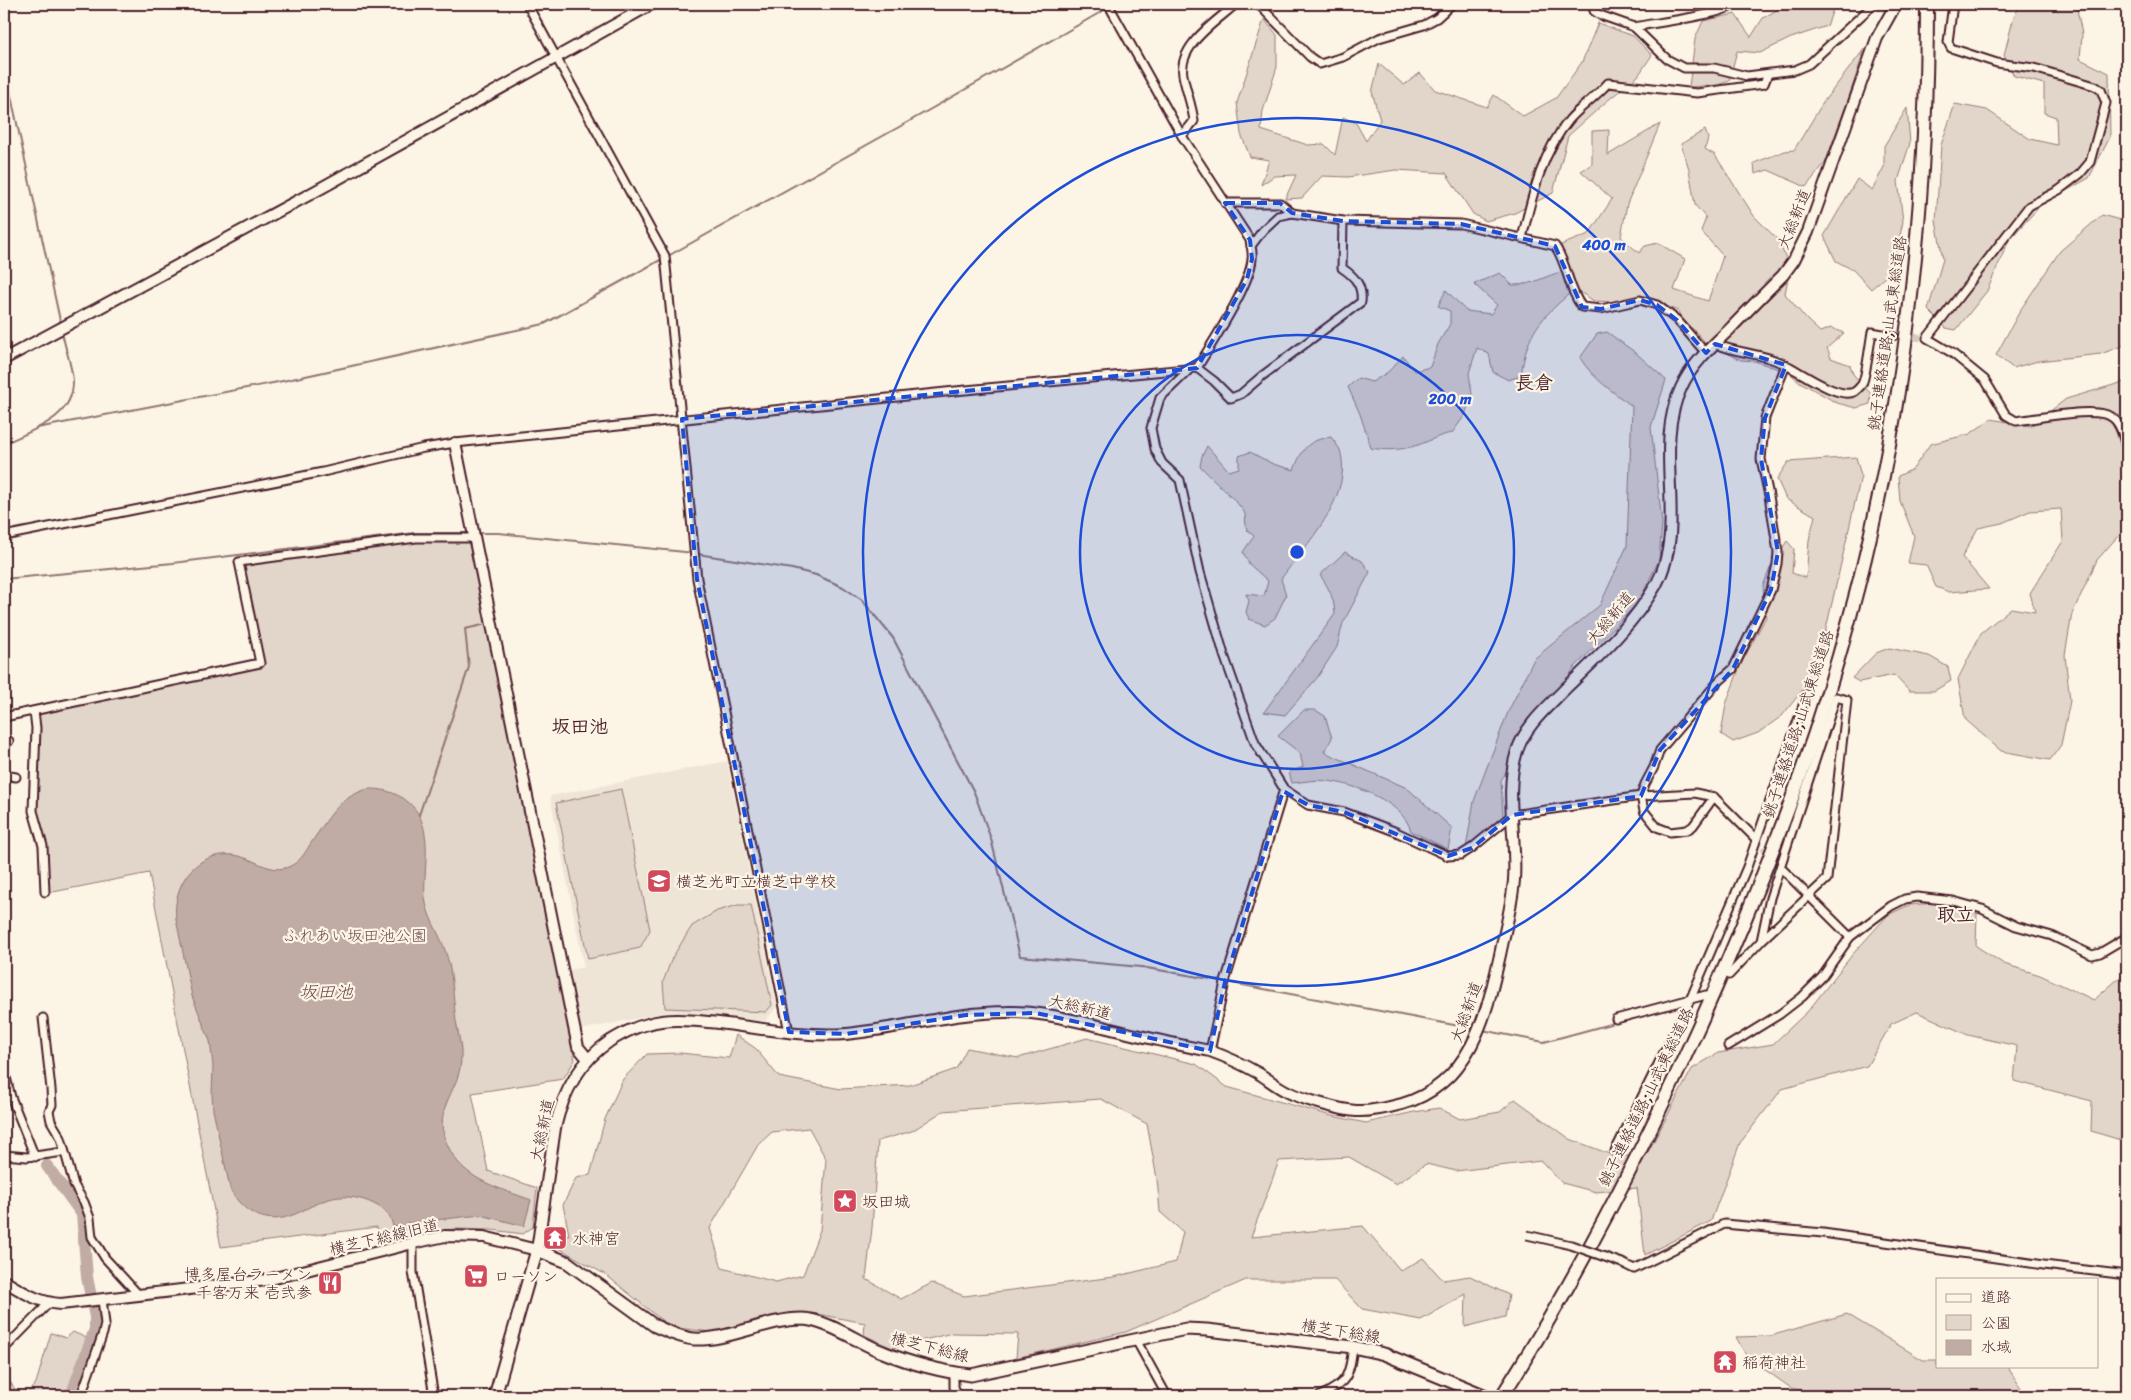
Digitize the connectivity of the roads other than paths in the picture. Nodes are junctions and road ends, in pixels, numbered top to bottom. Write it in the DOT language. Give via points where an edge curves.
graph roads {
  1 [pos="527,4"];
  2 [pos="652,4"];
  3 [pos="1108,4"];
  4 [pos="1236,4"];
  5 [pos="1258,4"];
  6 [pos="1452,4"];
  7 [pos="1592,4"];
  8 [pos="1734,4"];
  9 [pos="1874,4"];
  10 [pos="1894,4"];
  11 [pos="1927,4"];
  12 [pos="1953,4"];
  13 [pos="1634,27"];
  14 [pos="557,56"];
  15 [pos="1768,74"];
  16 [pos="1182,136"];
  17 [pos="1225,203"];
  18 [pos="1292,213"];
  19 [pos="1343,221"];
  20 [pos="1522,238"];
  21 [pos="1252,246"];
  22 [pos="1893,336"];
  23 [pos="1715,344"];
  24 [pos="1706,353"];
  25 [pos="4,359"];
  26 [pos="1786,365"];
  27 [pos="1194,369"];
  28 [pos="682,419"];
  29 [pos="455,443"];
  30 [pos="2127,451"];
  31 [pos="4,536"];
  32 [pos="474,538"];
  33 [pos="1807,694"];
  34 [pos="34,712"];
  35 [pos="4,717"];
  36 [pos="4,775"];
  37 [pos="16,777"];
  38 [pos="1284,789"];
  39 [pos="1641,796"];
  40 [pos="1714,796"];
  41 [pos="1512,814"];
  42 [pos="1756,839"];
  43 [pos="1781,868"];
  44 [pos="45,892"];
  45 [pos="1809,897"];
  46 [pos="1850,936"];
  47 [pos="2127,937"];
  48 [pos="1761,940"];
  49 [pos="1729,975"];
  50 [pos="1710,996"];
  51 [pos="1690,1000"];
  52 [pos="43,1018"];
  53 [pos="1616,1019"];
  54 [pos="789,1032"];
  55 [pos="1728,1046"];
  56 [pos="1210,1051"];
  57 [pos="588,1059"];
  58 [pos="4,1069"];
  59 [pos="1615,1151"];
  60 [pos="64,1152"];
  61 [pos="4,1155"];
  62 [pos="35,1157"];
  63 [pos="1526,1235"];
  64 [pos="413,1243"];
  65 [pos="537,1250"];
  66 [pos="2127,1275"];
  67 [pos="4,1281"];
  68 [pos="138,1294"];
  69 [pos="102,1299"];
  70 [pos="49,1303"];
  71 [pos="1136,1340"];
  72 [pos="1353,1346"];
  73 [pos="4,1349"];
  74 [pos="954,1373"];
  75 [pos="1504,1393"];
  76 [pos="1480,1395"];
  77 [pos="81,1396"];
  78 [pos="434,1396"];
  79 [pos="495,1396"];
  80 [pos="961,1396"];
  81 [pos="1167,1396"];
  82 [pos="1320,1396"];
  1 -- 14 [label="street"];
  2 -- 14 [label="street"];
  3 -- 16 [label="street"];
  4 -- 16 [label="street" via="1187,52 1183,73 1194,120"];
  5 -- 6 [label="street" via="1310,58 1320,64 1379,38 1424,25"];
  7 -- 13 [label="street" via="1600,15"];
  8 -- 13 [label="street" via="1731,8 1708,15"];
  9 -- 15 [label="street" via="1809,64 1795,70"];
  10 -- 23 [label="street, 大総新道" via="1876,38 1808,232 1794,260"];
  11 -- 50 [label="highway, 銚子連絡道路;山武東総道路" via="1917,234 1907,328 1878,499 1850,619 1811,745 1755,897"];
  12 -- 30 [label="street" via="1948,42 1951,48 1997,63 2034,68 2095,86 2101,90 2106,103 2090,162 2059,190 2029,206 1928,338 1952,352 1985,380 2006,416 2016,421 2085,413 2105,414 2115,419"];
  13 -- 15 [label="street" via="1667,59 1684,68 1714,68 1747,76"];
  14 -- 25 [label="street" via="314,192"];
  14 -- 28 [label="street" via="664,256"];
  15 -- 20 [label="street" via="1764,84 1697,93 1608,83 1569,120 1550,150 1537,178"];
  16 -- 17 [label="street"];
  17 -- 18 [label="street" via="1280,203"];
  17 -- 21 [label="street"];
  18 -- 19 [label="street"];
  18 -- 21 [label="street" via="1278,216"];
  19 -- 20 [label="street" via="1461,224"];
  19 -- 27 [label="street" via="1342,268 1355,277 1361,302 1236,396 1231,398 1214,381"];
  20 -- 24 [label="street" via="1555,246 1582,307 1601,309 1640,300 1657,305 1677,320"];
  21 -- 27 [label="street" via="1247,279"];
  22 -- 26 [label="street" via="1872,332 1862,384 1854,392 1838,392"];
  23 -- 24 [label="street, 大総新道"];
  23 -- 26 [label="street" via="1769,357"];
  24 -- 41 [label="street, 大総新道" via="1681,387 1674,407 1670,429 1669,539 1662,572 1638,612 1525,732 1512,772"];
  26 -- 39 [label="street" via="1765,418 1761,459 1778,552 1771,590 1733,668 1660,750"];
  27 -- 28 [label="street"];
  27 -- 38 [label="street" via="1160,398 1151,428 1155,449 1162,463 1180,480 1200,572 1224,655 1255,743"];
  28 -- 29 [label="street"];
  28 -- 54 [label="street" via="697,578"];
  29 -- 31 [label="street"];
  29 -- 32 [label="street"];
  32 -- 34 [label="street" via="416,538 239,562 260,664"];
  32 -- 57 [label="street" via="578,1048"];
  33 -- 42 [label="street"];
  34 -- 35 [label="street"];
  34 -- 44 [label="street" via="33,811 43,846"];
  36 -- 37 [label="street"];
  38 -- 41 [label="street" via="1308,805 1344,812 1448,856 1461,855 1472,848"];
  38 -- 56 [label="street" via="1225,982"];
  39 -- 40 [label="street" via="1695,793"];
  39 -- 40 [label="street" via="1644,811 1657,827 1670,832 1693,826"];
  39 -- 41 [label="street"];
  40 -- 42 [label="street"];
  41 -- 56 [label="street, 大総新道" via="1514,880 1487,1009 1472,1047 1452,1074 1432,1090 1384,1109 1356,1111 1290,1093 1232,1059"];
  42 -- 51 [label="street"];
  43 -- 45 [label="street"];
  43 -- 45 [label="street" via="1836,697 1847,700 1827,879"];
  43 -- 48 [label="street" via="1770,898"];
  45 -- 46 [label="street"];
  45 -- 48 [label="street"];
  46 -- 47 [label="street" via="1891,906 1918,897 1953,901 1982,909 2016,926 2052,936 2092,955"];
  46 -- 55 [label="street" via="1822,977 1802,997"];
  48 -- 49 [label="street"];
  50 -- 51 [label="street"];
  50 -- 75 [label="highway, 銚子連絡道路;山武東総道路" via="1641,1148 1554,1310"];
  51 -- 53 [label="street"];
  51 -- 59 [label="street"];
  52 -- 60 [label="street" via="51,1089 49,1111"];
  54 -- 56 [label="street, 大総新道" via="846,1034 966,1015 1036,1012"];
  54 -- 57 [label="street, 大総新道" via="667,1020 624,1033"];
  57 -- 65 [label="street, 大総新道" via="559,1109"];
  58 -- 62 [label="street" via="11,1097"];
  60 -- 62 [label="street"];
  60 -- 68 [label="street" via="74,1186 90,1218 92,1237 105,1258"];
  61 -- 62 [label="street"];
  63 -- 66 [label="street, bridge" via="1570,1245 1634,1269 1724,1224"];
  64 -- 65 [label="street, 横芝下総線旧道" via="445,1236 465,1236 491,1238"];
  64 -- 68 [label="street, 横芝下総線旧道" via="267,1280"];
  64 -- 78 [label="street" via="413,1272"];
  65 -- 74 [label="main road, 横芝下総線" via="567,1262 655,1326 671,1333 694,1339 710,1338 804,1319 884,1353"];
  65 -- 79 [label="main road"];
  67 -- 70 [label="street, 横芝下総線旧道" via="36,1300"];
  68 -- 69 [label="street, 横芝下総線旧道"];
  69 -- 70 [label="street, 横芝下総線旧道"];
  69 -- 77 [label="street" via="104,1333"];
  70 -- 73 [label="street"];
  71 -- 72 [label="main road, 横芝下総線" via="1186,1329"];
  71 -- 74 [label="main road, 横芝下総線" via="986,1373"];
  71 -- 81 [label="street"];
  72 -- 76 [label="main road, 横芝下総線" via="1384,1354"];
  72 -- 82 [label="street" via="1346,1380"];
  74 -- 80 [label="street" via="956,1394"];
}
